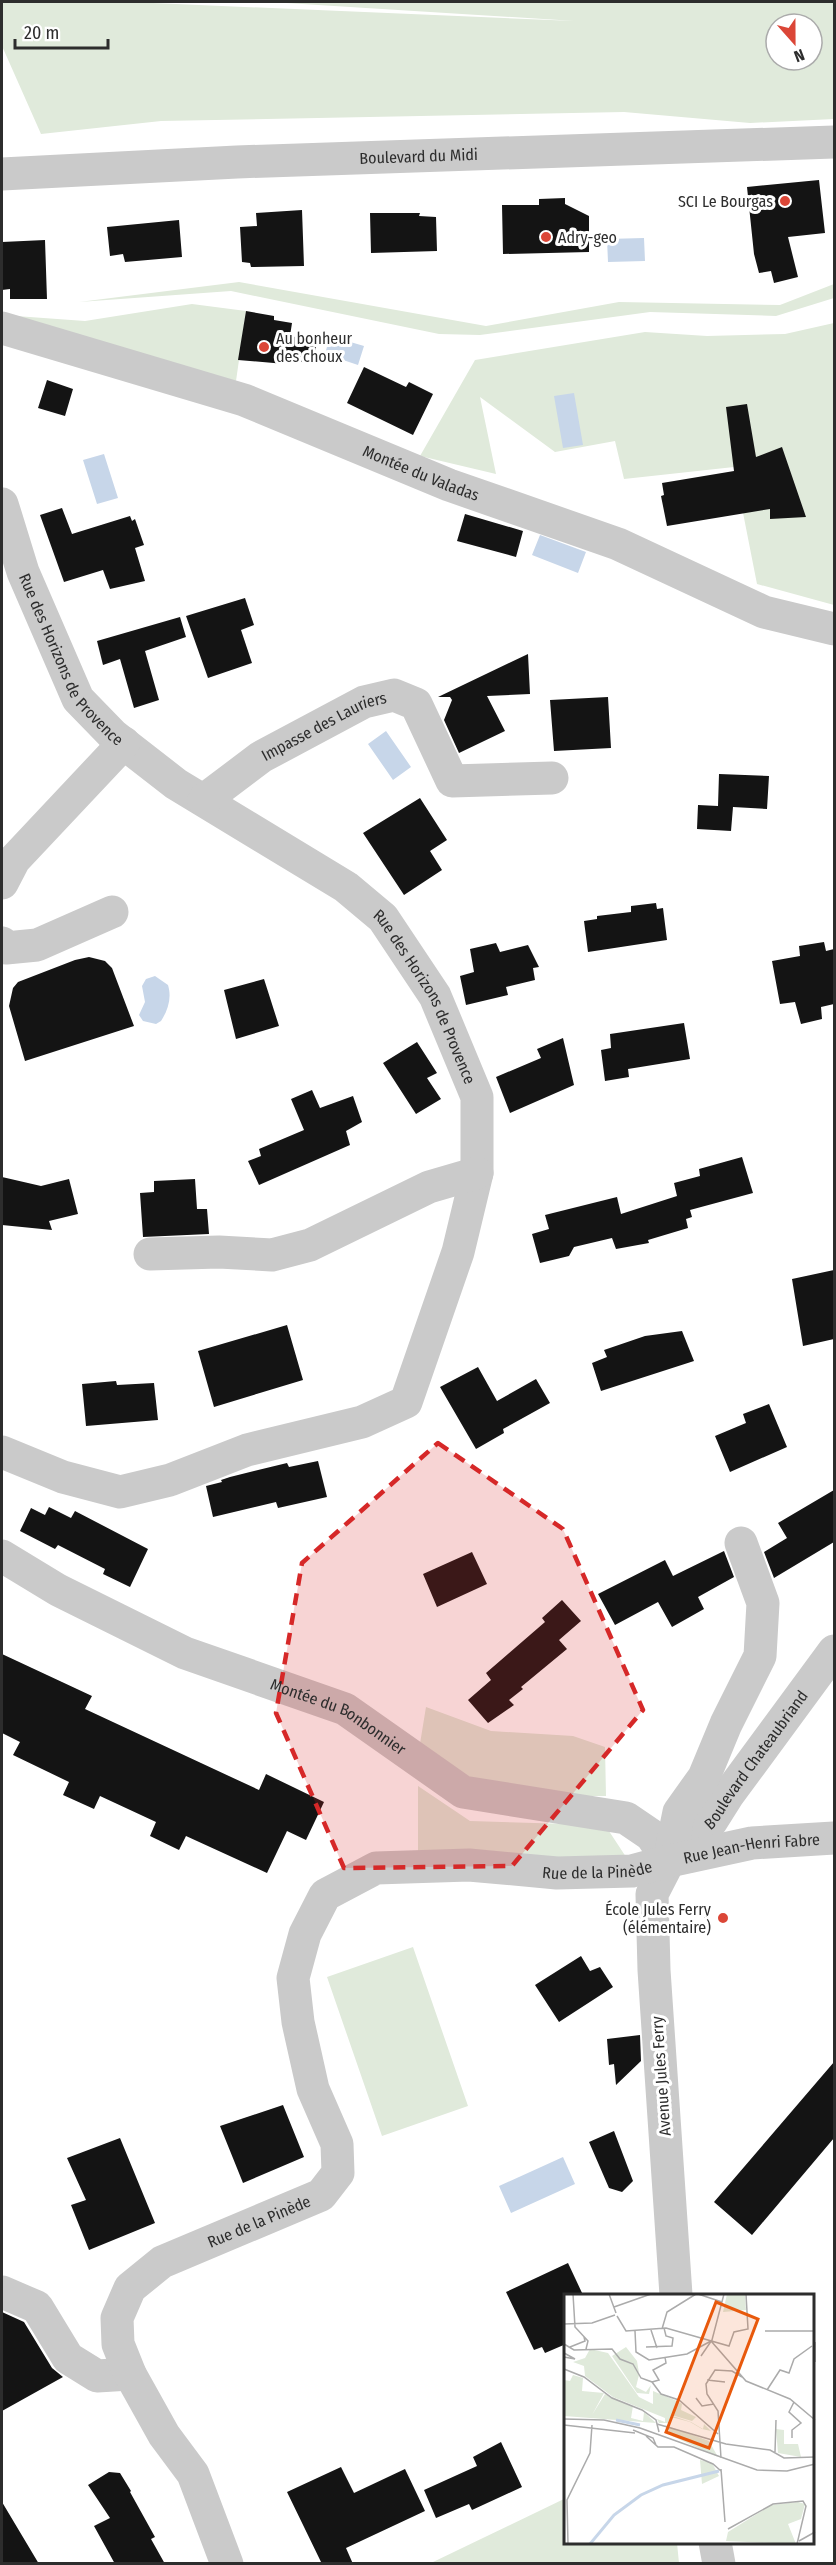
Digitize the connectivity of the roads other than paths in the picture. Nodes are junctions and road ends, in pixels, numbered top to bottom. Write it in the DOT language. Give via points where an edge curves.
graph roads {
  1 [pos="834,142"];
  2 [pos="2,174"];
  3 [pos="2,328"];
  4 [pos="2,504"];
  5 [pos="834,629"];
  6 [pos="124,743"];
  7 [pos="552,778"];
  8 [pos="204,800"];
  9 [pos="2,883"];
  10 [pos="112,912"];
  11 [pos="2,943"];
  12 [pos="477,1173"];
  13 [pos="150,1254"];
  14 [pos="2,1452"];
  15 [pos="741,1544"];
  16 [pos="2,1556"];
  17 [pos="834,1651"];
  18 [pos="834,1838"];
  19 [pos="669,1861"];
  20 [pos="2,2292"];
  21 [pos="676,2294"];
  22 [pos="130,2374"];
  23 [pos="715,2544"];
  24 [pos="227,2564"];
  25 [pos="720,2564"];
  1 -- 2 [label="street, Boulevard du Midi"];
  3 -- 5 [label="street, Montée du Valadas" via="244,400 450,485 618,544 764,612"];
  4 -- 6 [label="street, Rue des Horizons de Provence" via="23,572 78,699"];
  6 -- 8 [label="street, Rue des Horizons de Provence" via="176,784"];
  6 -- 9 [label="street" via="14,860"];
  7 -- 8 [label="street, Impasse des Lauriers" via="452,781 416,704 394,694 364,702 261,757"];
  8 -- 12 [label="street, Rue des Horizons de Provence" via="346,887 383,918 435,996 477,1097"];
  10 -- 11 [label="street" via="37,945 6,948"];
  12 -- 13 [label="street" via="429,1187 310,1245 272,1256 219,1252"];
  12 -- 14 [label="street, Rue des Horizons de Provence" via="458,1252 406,1402 362,1422 247,1450 170,1480 120,1492 63,1477"];
  15 -- 19 [label="street" via="763,1603 760,1656 704,1777 679,1812"];
  16 -- 19 [label="street, Montée du Bonbonnier" via="58,1590 185,1653 345,1709 463,1792 626,1818 651,1834"];
  17 -- 19 [label="street, Boulevard Chateaubriand" via="711,1822"];
  18 -- 19 [label="street, Rue Jean-Henri Fabre" via="752,1844"];
  19 -- 21 [label="street, Avenue Jules Ferry" via="652,1894"];
  19 -- 22 [label="street, Rue de la Pinède" via="632,1871 602,1872 557,1873 469,1865 376,1868 325,1895 305,1934 293,1978 313,2089 337,2145 338,2173 321,2195 162,2262 130,2288 117,2318 118,2344"];
  20 -- 22 [label="street" via="37,2307 68,2358 97,2376"];
  22 -- 24 [label="street, Rue de la Pinède" via="164,2434 193,2474"];
  23 -- 25 [label="street"];
}
